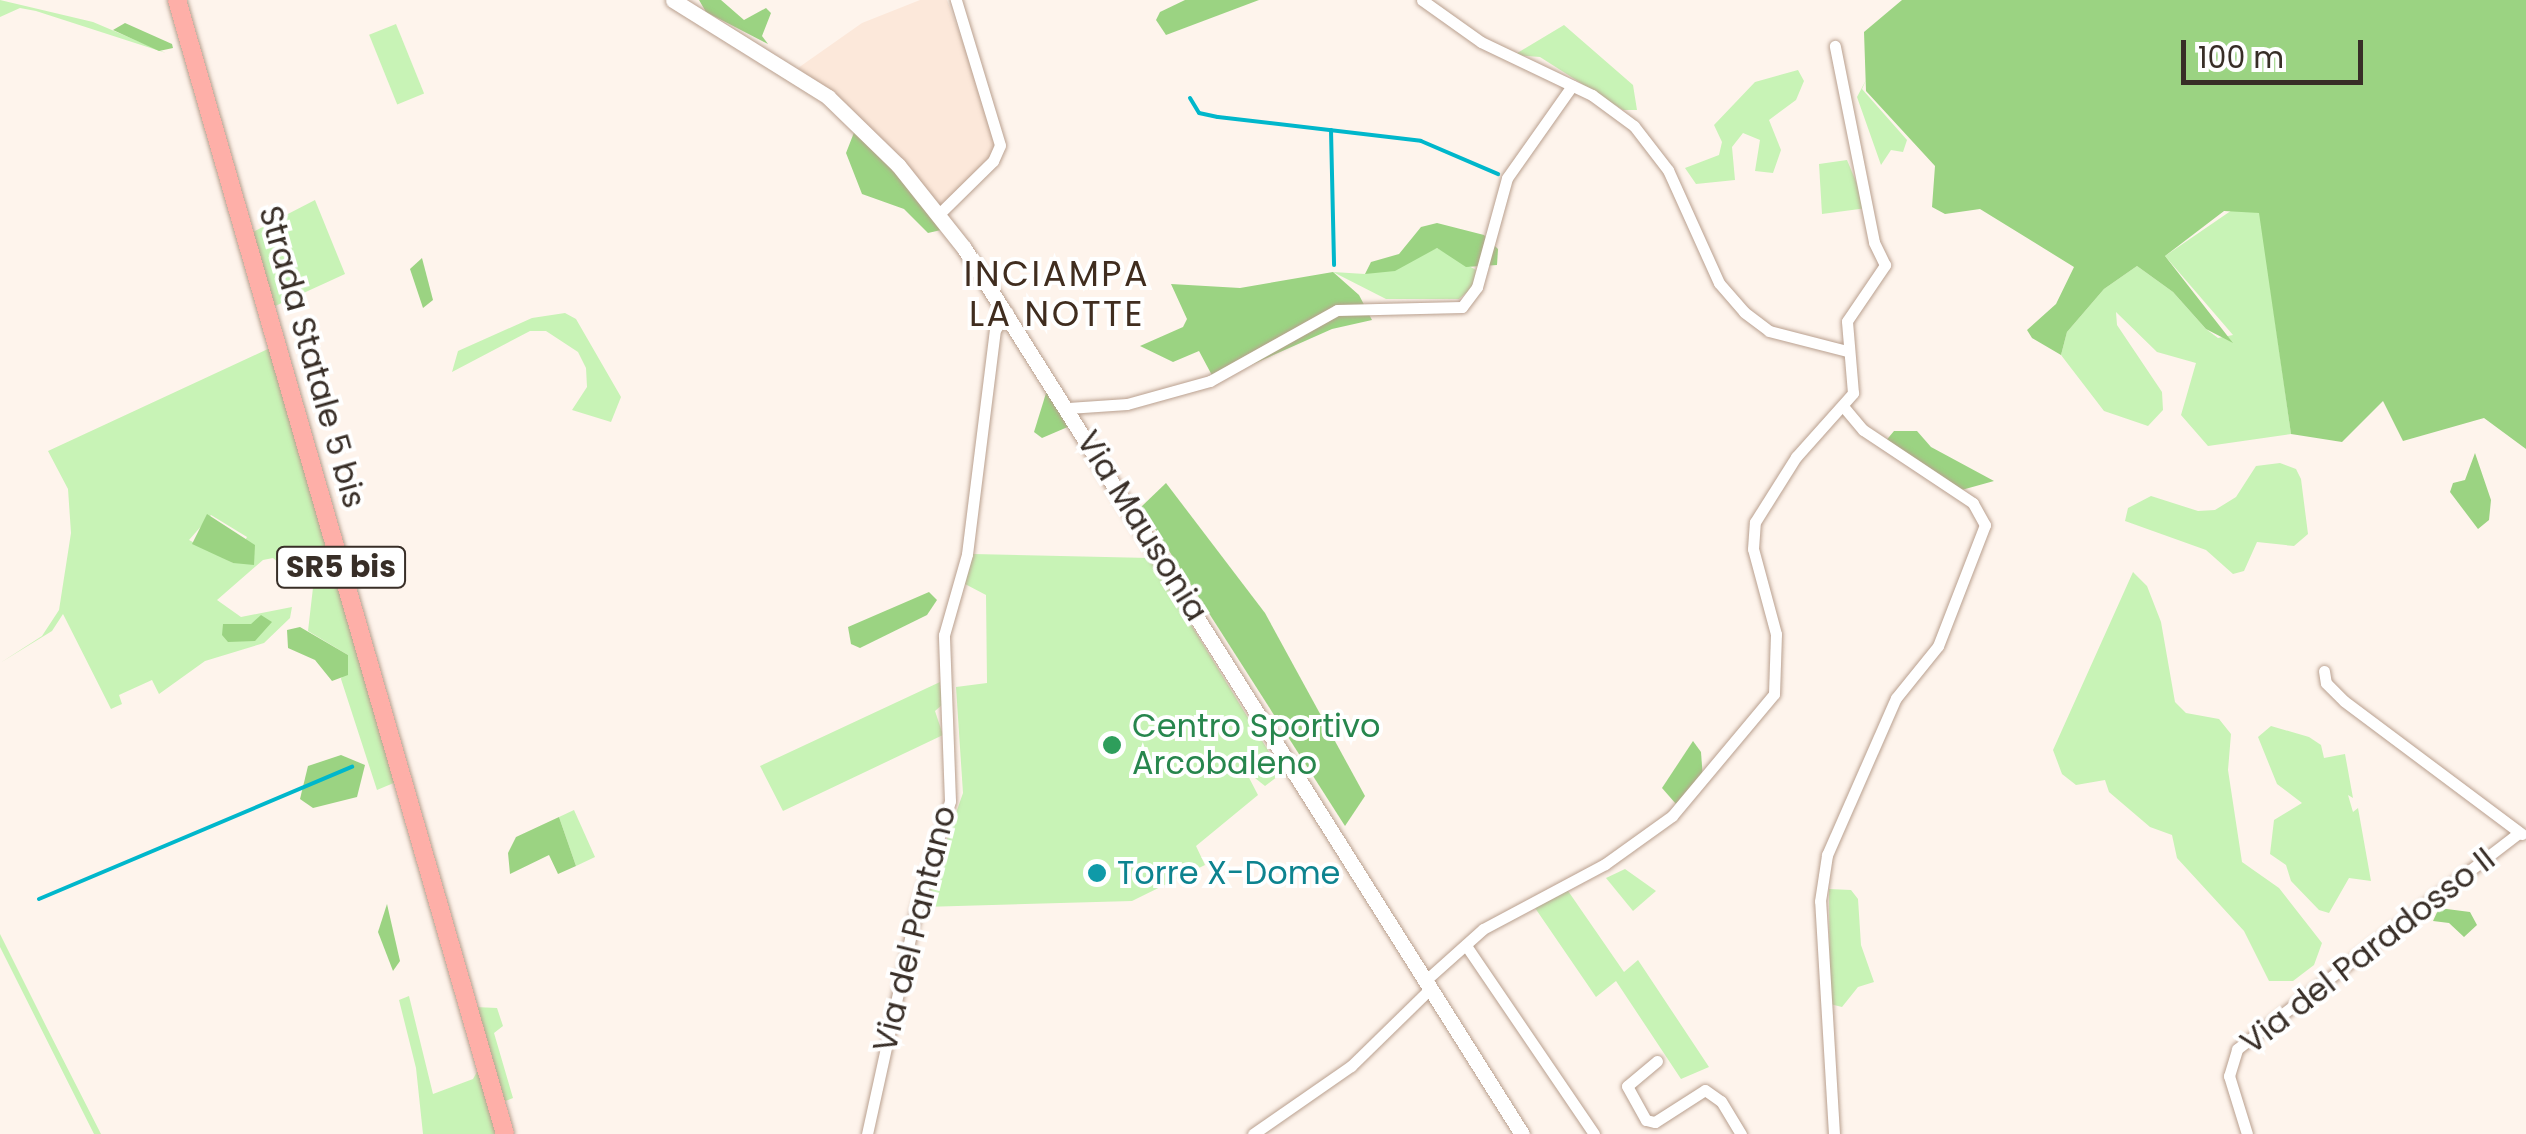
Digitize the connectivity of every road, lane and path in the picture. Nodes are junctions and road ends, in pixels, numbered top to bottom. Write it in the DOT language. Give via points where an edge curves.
graph roads {
  1 [pos="178,0"];
  2 [pos="673,0"];
  3 [pos="956,0"];
  4 [pos="1422,0"];
  5 [pos="1835,46"];
  6 [pos="1572,86"];
  7 [pos="938,215"];
  8 [pos="1007,312"];
  9 [pos="1848,350"];
  10 [pos="1843,406"];
  11 [pos="1068,408"];
  12 [pos="2324,671"];
  13 [pos="2523,835"];
  14 [pos="1467,947"];
  15 [pos="1429,984"];
  16 [pos="1657,1061"];
  17 [pos="505,1134"];
  18 [pos="867,1134"];
  19 [pos="1254,1134"];
  20 [pos="1522,1134"];
  21 [pos="1594,1134"];
  22 [pos="1740,1134"];
  23 [pos="1834,1134"];
  24 [pos="2247,1134"];
  1 -- 17 [label="main road, Strada Statale 5 bis / SR5 bis"];
  2 -- 7 [label="main road, Via Mausonia" via="828,97"];
  3 -- 7 [label="street" via="1000,145 993,161"];
  4 -- 6 [label="street" via="1482,42"];
  5 -- 9 [label="street" via="1874,242 1885,265 1847,321"];
  6 -- 9 [label="street" via="1634,126 1668,170 1720,283 1744,312 1769,330"];
  6 -- 11 [label="street" via="1506,178 1477,286 1462,308 1336,310 1210,381 1134,403"];
  7 -- 8 [label="main road, Via Mausonia"];
  8 -- 11 [label="main road, Via Mausonia"];
  8 -- 18 [label="street, Via del Pantano" via="994,330 967,554 944,635 950,801 912,928"];
  9 -- 10 [label="street" via="1855,384"];
  10 -- 14 [label="street" via="1796,457 1755,522 1753,550 1778,656 1770,699 1672,816 1605,864 1482,929"];
  10 -- 23 [label="street" via="1864,430 1973,503 1985,525 1938,646 1896,698 1827,855 1820,901"];
  11 -- 15 [label="main road, Via Mausonia"];
  12 -- 13 [label="street" via="2344,702"];
  13 -- 24 [label="street, Via del Paradosso II" via="2248,1037 2229,1067"];
  14 -- 15 [label="street"];
  14 -- 21 [label="street"];
  15 -- 19 [label="street" via="1350,1066"];
  15 -- 20 [label="main road, Via Mausonia"];
  16 -- 22 [label="street" via="1627,1086 1646,1120 1655,1122 1705,1090 1721,1101"];
}
